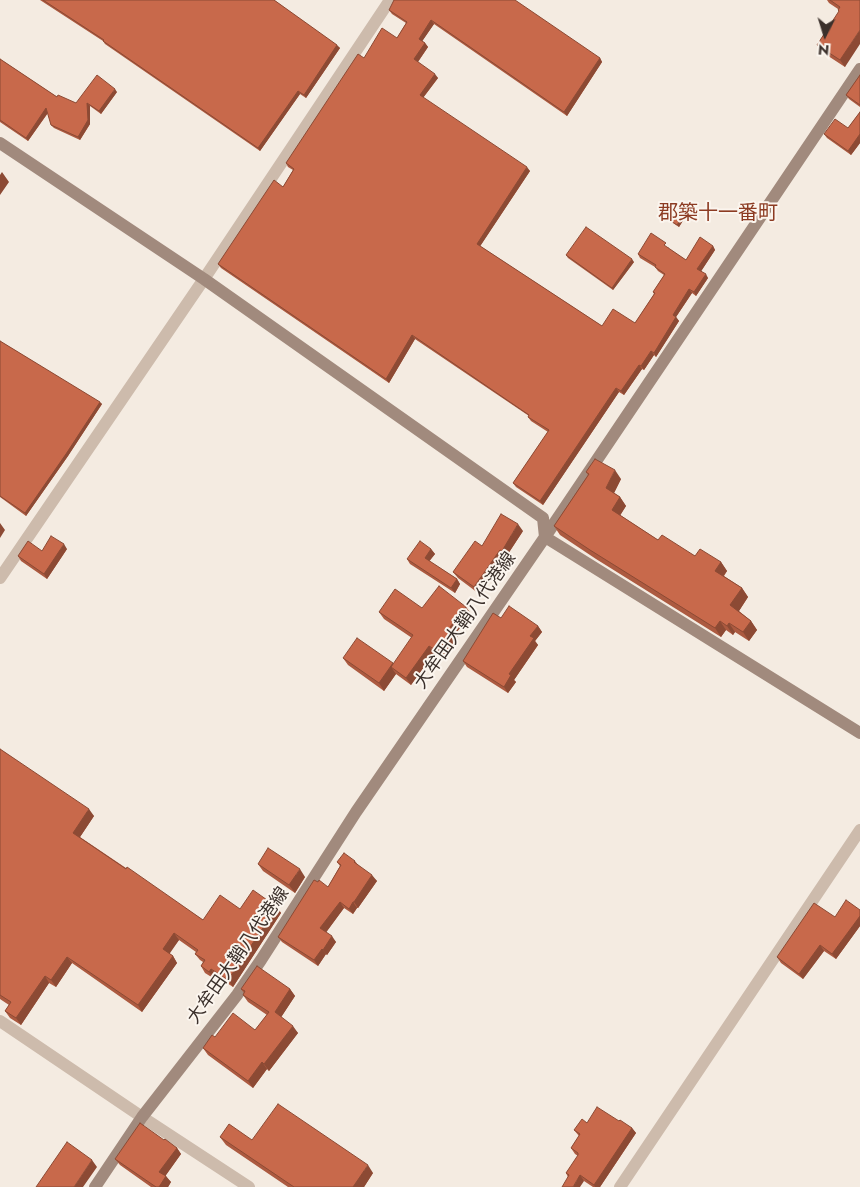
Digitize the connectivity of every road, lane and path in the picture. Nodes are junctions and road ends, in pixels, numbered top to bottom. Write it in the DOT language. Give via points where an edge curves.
graph roads {
  1 [pos="390,0"];
  2 [pos="860,70"];
  3 [pos="0,143"];
  4 [pos="204,279"];
  5 [pos="545,537"];
  6 [pos="0,578"];
  7 [pos="860,733"];
  8 [pos="860,830"];
  9 [pos="0,1021"];
  10 [pos="142,1117"];
  11 [pos="95,1187"];
  12 [pos="249,1187"];
  13 [pos="620,1187"];
  1 -- 4 [label="street"];
  2 -- 5 [label="main road, 大牟田大鞘八代港線"];
  3 -- 4 [label="main road"];
  4 -- 5 [label="main road" via="543,518"];
  4 -- 6 [label="street"];
  5 -- 7 [label="main road"];
  5 -- 10 [label="main road, 大牟田大鞘八代港線" via="356,812 242,988"];
  8 -- 13 [label="street"];
  9 -- 10 [label="street"];
  10 -- 11 [label="main road, 大牟田大鞘八代港線"];
  10 -- 12 [label="street"];
}
